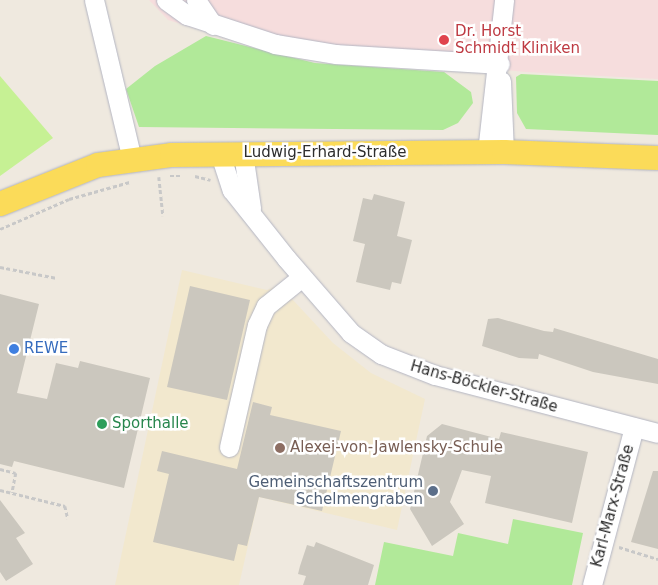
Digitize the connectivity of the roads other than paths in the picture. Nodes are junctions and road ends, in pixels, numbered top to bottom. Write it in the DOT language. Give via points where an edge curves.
graph roads {
  1 [pos="94,0"];
  2 [pos="166,0"];
  3 [pos="196,0"];
  4 [pos="504,0"];
  5 [pos="213,25"];
  6 [pos="500,67"];
  7 [pos="495,152"];
  8 [pos="231,154"];
  9 [pos="658,158"];
  10 [pos="136,169"];
  11 [pos="0,204"];
  12 [pos="302,278"];
  13 [pos="634,427"];
  14 [pos="658,433"];
  15 [pos="229,447"];
  16 [pos="592,585"];
  1 -- 10 [label="street"];
  2 -- 5 [label="street"];
  3 -- 5 [label="street"];
  4 -- 6 [label="street"];
  5 -- 6 [label="street" via="275,44 336,54"];
  6 -- 7 [label="street"];
  7 -- 8 [label="main road, Ludwig-Erhard-Straße"];
  7 -- 9 [label="main road, Ludwig-Erhard-Straße"];
  8 -- 10 [label="main road, Ludwig-Erhard-Straße"];
  8 -- 12 [label="street, Hans-Böckler-Straße" via="253,213"];
  10 -- 11 [label="main road, Ludwig-Erhard-Straße" via="71,173"];
  12 -- 13 [label="street, Hans-Böckler-Straße" via="351,333 381,354 435,375"];
  12 -- 15 [label="street" via="266,306 257,326"];
  13 -- 14 [label="street, Hans-Böckler-Straße"];
  13 -- 16 [label="street, Karl-Marx-Straße"];
}
